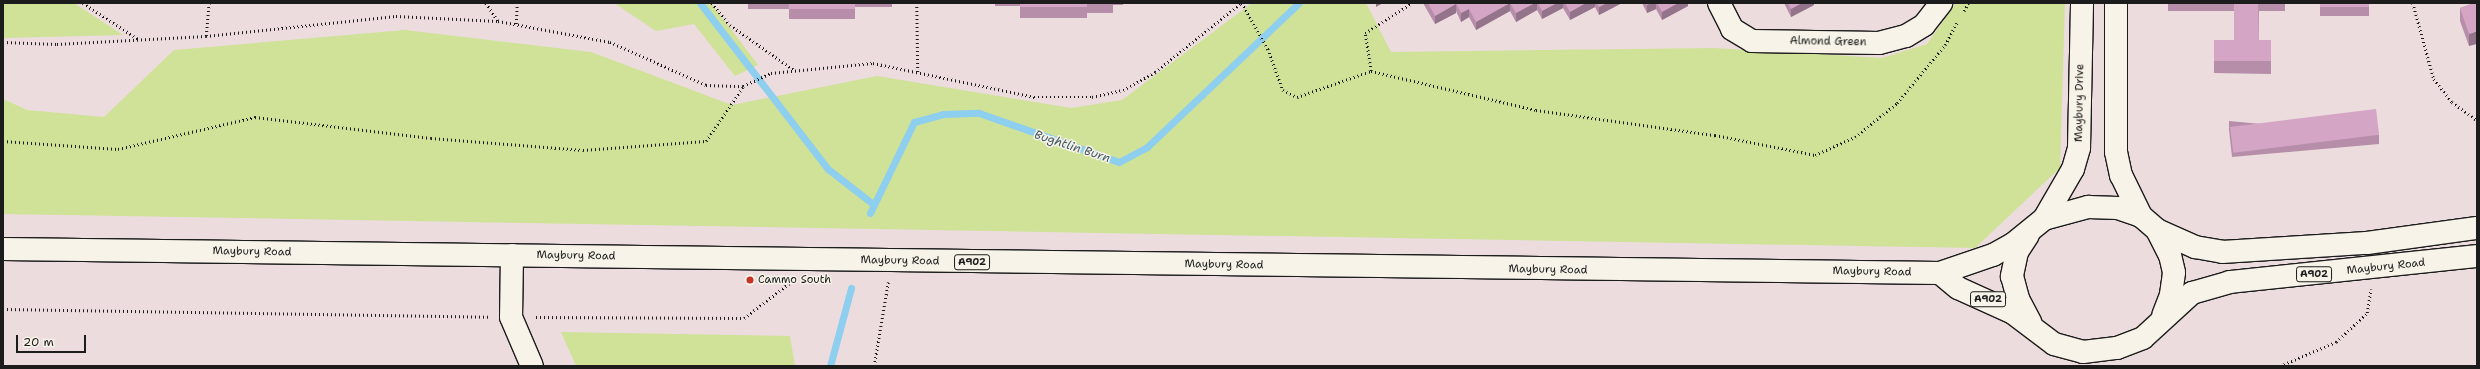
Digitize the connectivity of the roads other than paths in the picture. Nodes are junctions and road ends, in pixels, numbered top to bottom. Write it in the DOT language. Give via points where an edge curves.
graph roads {
  1 [pos="1719,3"];
  2 [pos="1940,3"];
  3 [pos="2082,3"];
  4 [pos="2116,3"];
  5 [pos="2149,223"];
  6 [pos="2037,225"];
  7 [pos="2477,228"];
  8 [pos="3,249"];
  9 [pos="512,255"];
  10 [pos="2477,256"];
  11 [pos="1940,273"];
  12 [pos="2162,319"];
  13 [pos="2034,328"];
  14 [pos="532,366"];
  1 -- 2 [label="main road, Almond Green" via="1732,29 1752,41 1879,43 1906,36 1924,25"];
  3 -- 6 [label="main road, Maybury Drive" via="2079,148 2073,169"];
  4 -- 5 [label="main road" via="2116,152 2121,175"];
  5 -- 6 [label="main road, Maybury Road / A902" via="2118,208 2088,207"];
  5 -- 7 [label="main road, Maybury Road / A902" via="2195,246 2222,252 2261,252 2367,243"];
  5 -- 12 [label="main road" via="2170,255 2174,273 2171,295"];
  6 -- 11 [label="main road, Maybury Road / A902" via="1993,256"];
  6 -- 13 [label="main road, Maybury Road / A902" via="2017,252 2012,276 2018,299"];
  8 -- 9 [label="main road, Maybury Road / A902"];
  9 -- 11 [label="main road, Maybury Road / A902"];
  9 -- 14 [label="main road" via="511,317"];
  10 -- 12 [label="main road, Maybury Road / A902" via="2374,269 2230,282 2192,293"];
  11 -- 13 [label="main road, Maybury Road / A902" via="1958,288 1993,301"];
  12 -- 13 [label="main road, Maybury Road / A902" via="2136,340 2117,348 2083,352 2054,344"];
}
